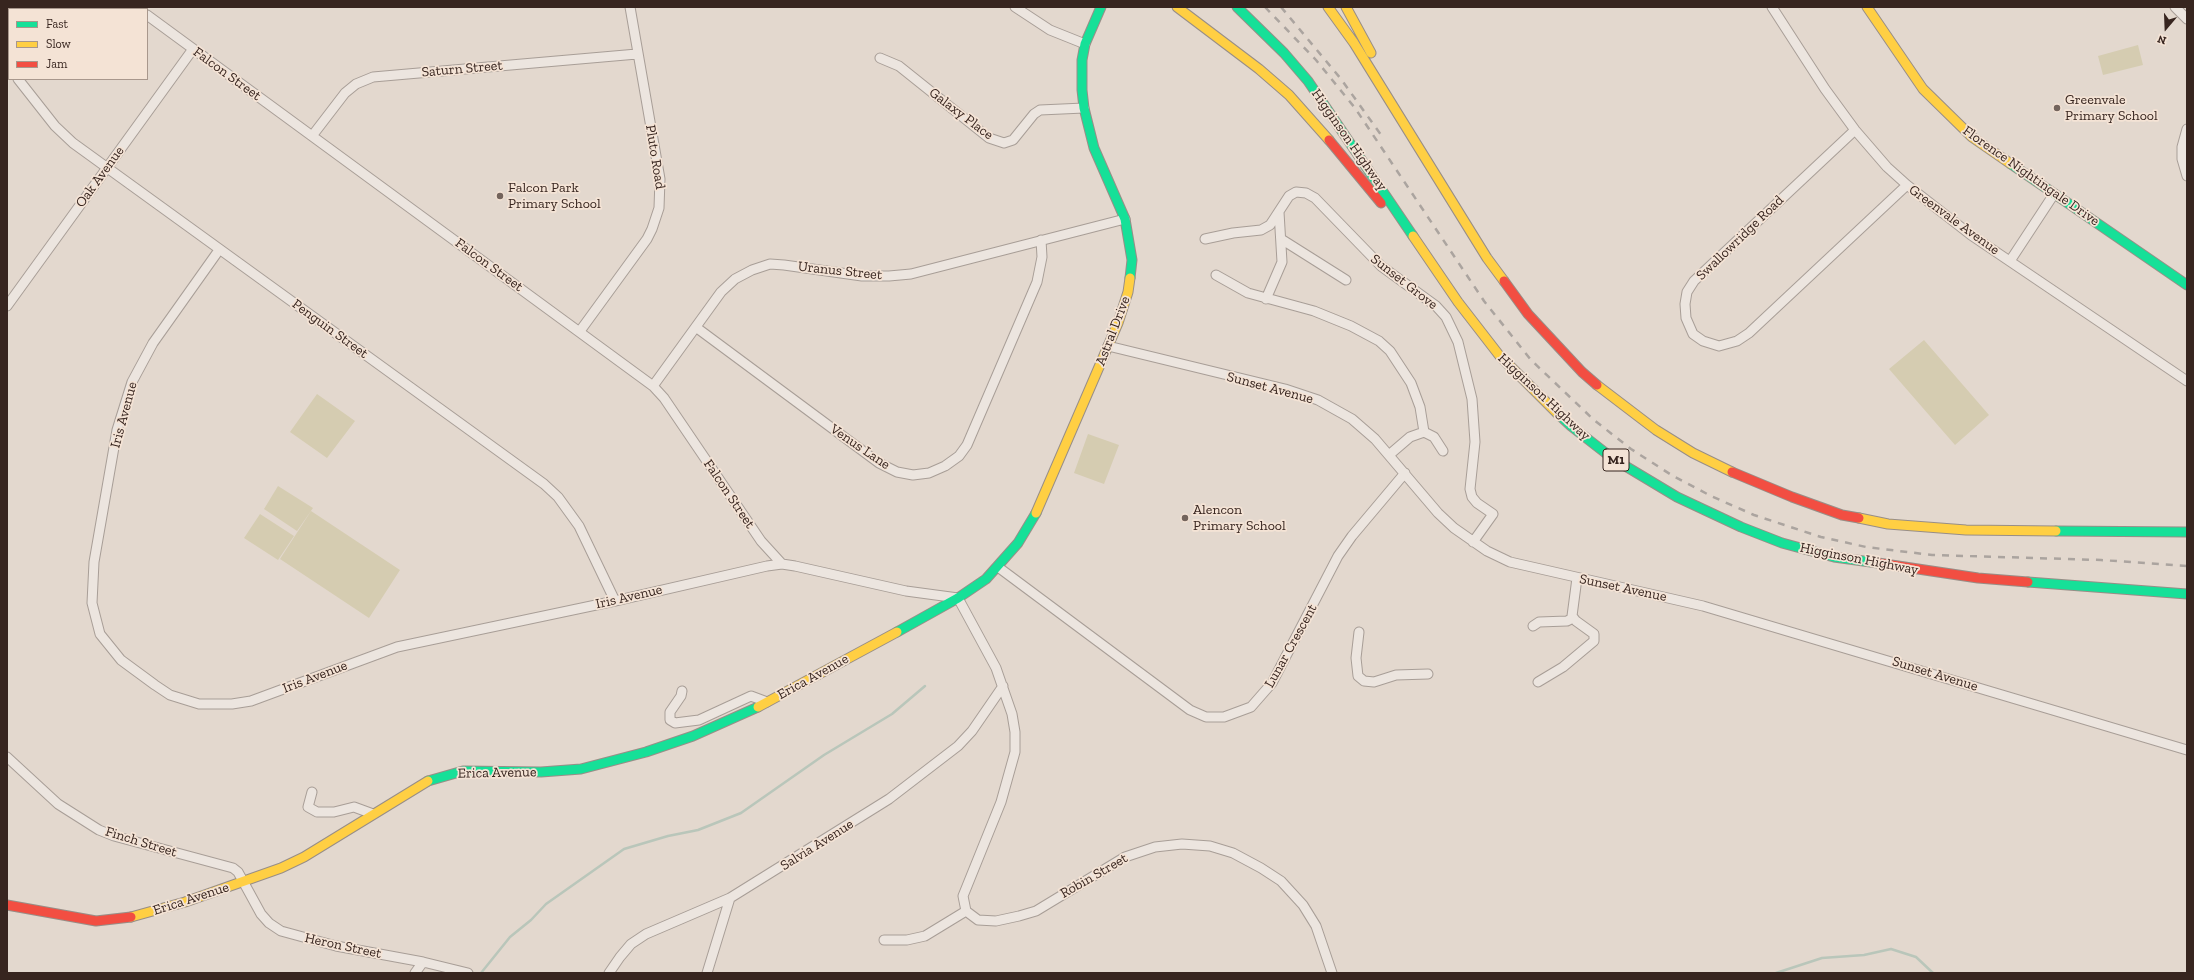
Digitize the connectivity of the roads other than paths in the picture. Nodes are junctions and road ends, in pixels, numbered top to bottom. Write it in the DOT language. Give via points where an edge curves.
graph roads {
  1 [pos="630,7"];
  2 [pos="1015,7"];
  3 [pos="1101,7"];
  4 [pos="1177,7"];
  5 [pos="1237,7"];
  6 [pos="1328,7"];
  7 [pos="1346,7"];
  8 [pos="1772,7"];
  9 [pos="1867,7"];
  10 [pos="2175,7"];
  11 [pos="148,17"];
  12 [pos="2187,20"];
  13 [pos="1085,44"];
  14 [pos="193,49"];
  15 [pos="637,54"];
  16 [pos="880,58"];
  17 [pos="19,80"];
  18 [pos="1084,108"];
  19 [pos="1400,116"];
  20 [pos="2187,129"];
  21 [pos="1855,130"];
  22 [pos="312,136"];
  23 [pos="107,167"];
  24 [pos="2187,176"];
  25 [pos="1907,185"];
  26 [pos="2054,194"];
  27 [pos="1279,212"];
  28 [pos="1125,218"];
  29 [pos="1204,239"];
  30 [pos="1281,239"];
  31 [pos="1041,240"];
  32 [pos="219,250"];
  33 [pos="2010,261"];
  34 [pos="1216,275"];
  35 [pos="1346,280"];
  36 [pos="2187,285"];
  37 [pos="1266,298"];
  38 [pos="1458,302"];
  39 [pos="7,306"];
  40 [pos="697,328"];
  41 [pos="580,331"];
  42 [pos="1108,346"];
  43 [pos="2187,381"];
  44 [pos="653,386"];
  45 [pos="1424,432"];
  46 [pos="1443,451"];
  47 [pos="1389,455"];
  48 [pos="1405,473"];
  49 [pos="2187,532"];
  50 [pos="1473,542"];
  51 [pos="782,564"];
  52 [pos="998,567"];
  53 [pos="1577,578"];
  54 [pos="2187,594"];
  55 [pos="958,598"];
  56 [pos="615,601"];
  57 [pos="1573,618"];
  58 [pos="1533,626"];
  59 [pos="1359,632"];
  60 [pos="1428,674"];
  61 [pos="1538,682"];
  62 [pos="1003,686"];
  63 [pos="682,691"];
  64 [pos="767,702"];
  65 [pos="2187,750"];
  66 [pos="7,757"];
  67 [pos="312,792"];
  68 [pos="374,814"];
  69 [pos="243,882"];
  70 [pos="730,898"];
  71 [pos="7,905"];
  72 [pos="966,911"];
  73 [pos="884,940"];
  74 [pos="423,962"];
  75 [pos="415,973"];
  76 [pos="468,973"];
  77 [pos="609,973"];
  78 [pos="707,973"];
  79 [pos="1332,973"];
  1 -- 15 [label="street, Pluto Road"];
  2 -- 13 [label="street" via="1050,30"];
  3 -- 13 [label="main road, Astral Drive"];
  4 -- 38 [label="main road" via="1289,95 1346,160"];
  5 -- 38 [label="main road, Higginson Highway / M1" via="1284,53 1308,81"];
  6 -- 19 [label="main road"];
  7 -- 19 [label="main road"];
  8 -- 21 [label="street, Greenvale Avenue"];
  9 -- 26 [label="main road, Florence Nightingale Drive" via="1909,70 1941,108 1972,137"];
  10 -- 12 [label="street"];
  11 -- 14 [label="street, Falcon Street"];
  13 -- 18 [label="main road, Astral Drive" via="1082,60"];
  14 -- 22 [label="street, Falcon Street"];
  14 -- 23 [label="street, Oak Avenue"];
  15 -- 22 [label="street, Saturn Street" via="373,77 356,84 345,93"];
  15 -- 41 [label="street, Pluto Road" via="660,179 659,208 652,229"];
  16 -- 18 [label="street, Galaxy Place" via="899,66 985,135 999,142 1009,143 1013,140 1040,110"];
  17 -- 23 [label="street, Penguin Street" via="55,126"];
  18 -- 28 [label="main road, Astral Drive" via="1094,148"];
  19 -- 49 [label="main road" via="1487,258 1528,314 1582,372 1616,402 1693,453 1744,478 1792,497 1842,515 1888,524 1966,530"];
  20 -- 24 [label="street" via="2182,159"];
  21 -- 25 [label="street, Greenvale Avenue" via="1887,167"];
  21 -- 25 [label="street, Swallowridge Road" via="1694,281 1687,292 1685,304 1686,318 1693,334 1702,341 1719,346 1737,341 1749,333"];
  22 -- 41 [label="street, Falcon Street"];
  23 -- 32 [label="street, Penguin Street"];
  23 -- 39 [label="street, Oak Avenue"];
  25 -- 33 [label="street, Greenvale Avenue" via="1947,218"];
  26 -- 33 [label="street"];
  26 -- 36 [label="main road, Florence Nightingale Drive"];
  27 -- 29 [label="street, Sunset Grove" via="1270,226 1261,230"];
  27 -- 30 [label="street"];
  27 -- 50 [label="street, Sunset Grove" via="1288,196 1296,192 1306,193 1315,198 1370,256 1436,306 1452,326 1464,362 1472,399 1475,442 1470,489 1477,503 1493,514"];
  28 -- 31 [label="street, Uranus Street"];
  28 -- 42 [label="main road, Astral Drive" via="1132,253 1131,274 1124,309"];
  30 -- 35 [label="street"];
  30 -- 37 [label="street" via="1280,269"];
  31 -- 40 [label="street, Uranus Street" via="938,268 889,276 862,276 770,264 735,279 721,292"];
  31 -- 40 [label="street, Venus Lane" via="1042,256 1037,282 967,445 959,456 929,473 902,473 879,463"];
  32 -- 56 [label="street, Penguin Street" via="554,492 579,526"];
  32 -- 56 [label="street, Iris Avenue" via="140,365 124,402 117,430 92,588 95,620 100,634 121,660 165,692 186,701 199,704 232,704 266,696 397,647"];
  33 -- 43 [label="street, Greenvale Avenue"];
  34 -- 37 [label="street" via="1248,293"];
  37 -- 45 [label="street" via="1314,311 1351,326 1390,351 1411,383 1420,407"];
  38 -- 54 [label="main road, Higginson Highway / M1" via="1499,355 1577,430 1612,458 1677,497 1741,527 1782,543 1834,557 1901,568 1978,578"];
  40 -- 44 [label="street, Uranus Street"];
  41 -- 44 [label="street, Falcon Street"];
  42 -- 47 [label="street, Sunset Avenue" via="1318,400 1352,419"];
  42 -- 52 [label="main road, Astral Drive" via="1038,510"];
  44 -- 51 [label="street, Falcon Street" via="664,398 761,541"];
  45 -- 46 [label="street" via="1434,436"];
  45 -- 47 [label="street" via="1410,437"];
  47 -- 48 [label="street, Sunset Avenue"];
  48 -- 50 [label="street, Sunset Avenue" via="1438,513"];
  48 -- 52 [label="street, Lunar Crescent" via="1338,556 1272,683 1251,707 1224,716 1206,717 1190,710"];
  50 -- 53 [label="street, Sunset Avenue" via="1510,562"];
  51 -- 55 [label="street, Iris Avenue" via="906,591"];
  51 -- 56 [label="street, Iris Avenue"];
  52 -- 55 [label="main road, Astral Drive"];
  53 -- 57 [label="street"];
  53 -- 65 [label="street, Sunset Avenue" via="1703,606"];
  55 -- 62 [label="street"];
  55 -- 64 [label="main road, Erica Avenue"];
  57 -- 58 [label="street" via="1567,621 1539,622"];
  57 -- 61 [label="street" via="1594,634 1594,641 1579,656"];
  59 -- 60 [label="street" via="1356,658 1358,676 1364,681 1374,682 1396,675"];
  62 -- 70 [label="street, Salvia Avenue" via="972,731 926,772 855,822"];
  62 -- 72 [label="street" via="1012,714 1015,752 1001,802 963,896"];
  63 -- 64 [label="street" via="670,712 670,720 675,723 699,720 751,696"];
  64 -- 68 [label="main road, Erica Avenue" via="693,736 596,766 561,771 463,771 444,775 425,782"];
  66 -- 69 [label="street, Finch Street" via="58,804 99,830 233,868"];
  67 -- 68 [label="street" via="308,807 317,812 334,812 354,807"];
  68 -- 69 [label="main road, Erica Avenue" via="304,857"];
  69 -- 71 [label="main road, Erica Avenue" via="125,919 78,919"];
  69 -- 74 [label="street, Heron Street" via="261,914 281,931 336,946"];
  70 -- 77 [label="street, Salvia Avenue" via="646,934 631,944"];
  70 -- 78 [label="street"];
  72 -- 73 [label="street" via="925,936 906,940"];
  72 -- 79 [label="street, Robin Street" via="978,920 996,921 1019,916 1036,911 1125,857 1155,847 1182,844 1210,846 1233,853 1281,881 1303,905 1316,926"];
  74 -- 75 [label="street"];
  74 -- 76 [label="street, Heron Street"];
}
